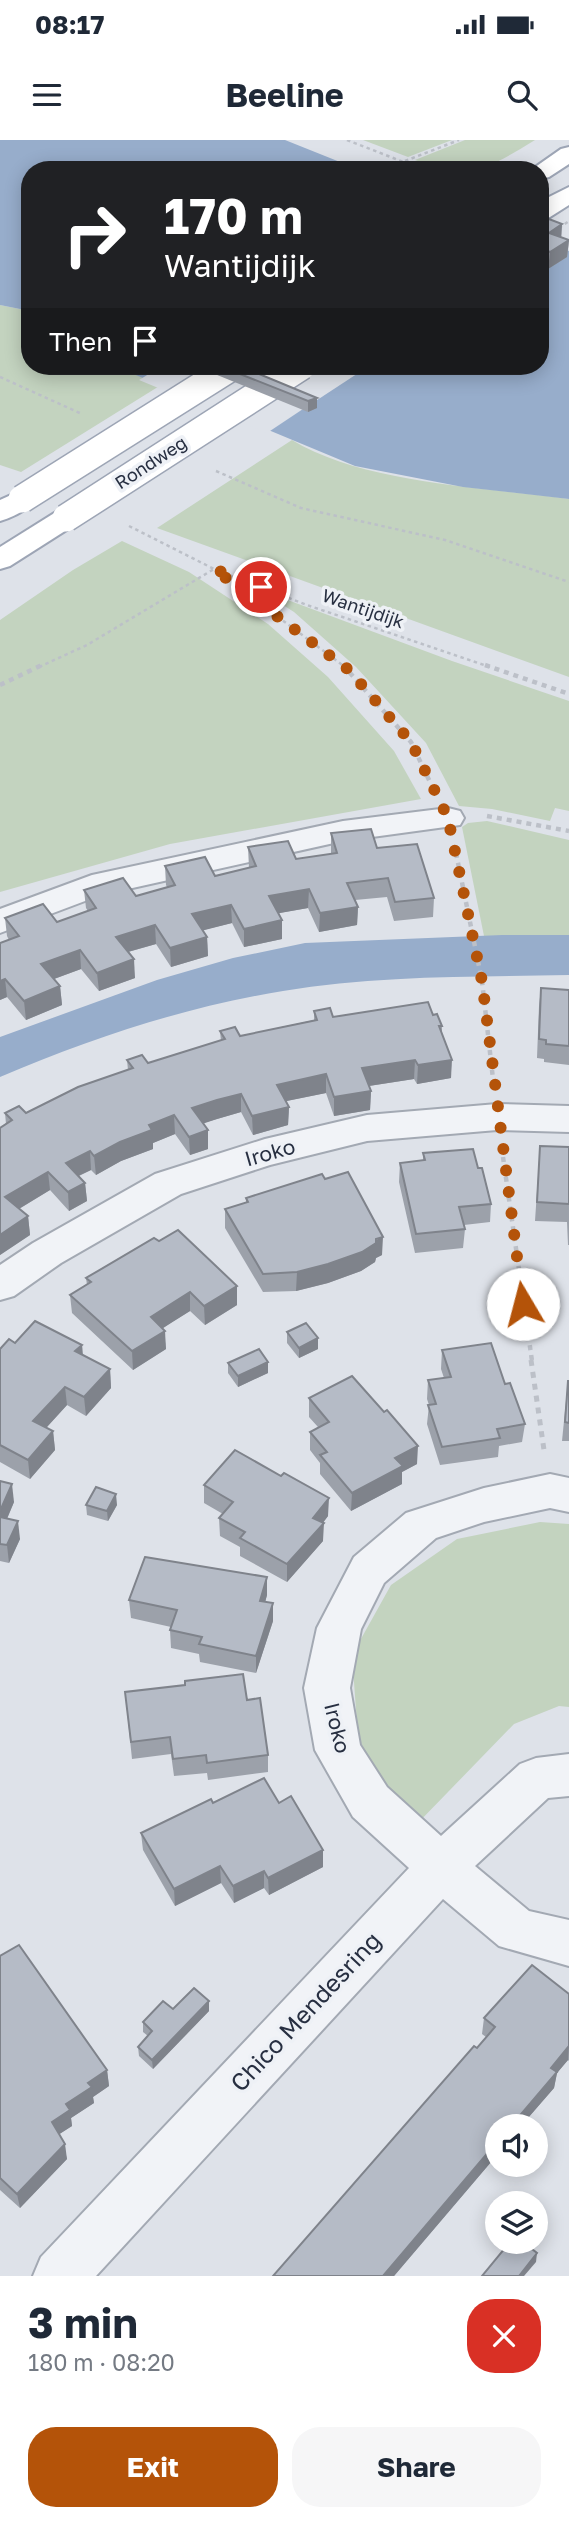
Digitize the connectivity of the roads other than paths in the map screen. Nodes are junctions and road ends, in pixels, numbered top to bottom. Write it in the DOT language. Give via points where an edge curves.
graph roads {
  1 [pos="569,154"];
  2 [pos="549,167"];
  3 [pos="219,375"];
  4 [pos="288,375"];
  5 [pos="11,505"];
  6 [pos="0,560"];
  7 [pos="448,818"];
  8 [pos="0,922"];
  9 [pos="569,1119"];
  10 [pos="0,1285"];
  11 [pos="559,1493"];
  12 [pos="569,1775"];
  13 [pos="441,1867"];
  14 [pos="569,1943"];
  15 [pos="60,2276"];
  1 -- 2 [label="main road"];
  3 -- 5 [label="main road, Rondweg, bridge"];
  4 -- 6 [label="main road, Rondweg, bridge"];
  7 -- 8 [label="street" via="343,831 92,886"];
  9 -- 10 [label="street, Iroko" via="497,1116 367,1128 265,1153 168,1184"];
  11 -- 13 [label="street, Iroko" via="484,1505 421,1525 369,1570 339,1628 327,1688 338,1750 370,1802"];
  12 -- 13 [label="street, Chico Mendesring" via="536,1779"];
  13 -- 14 [label="street, Iroko" via="516,1930"];
  13 -- 15 [label="street, Chico Mendesring"];
}
